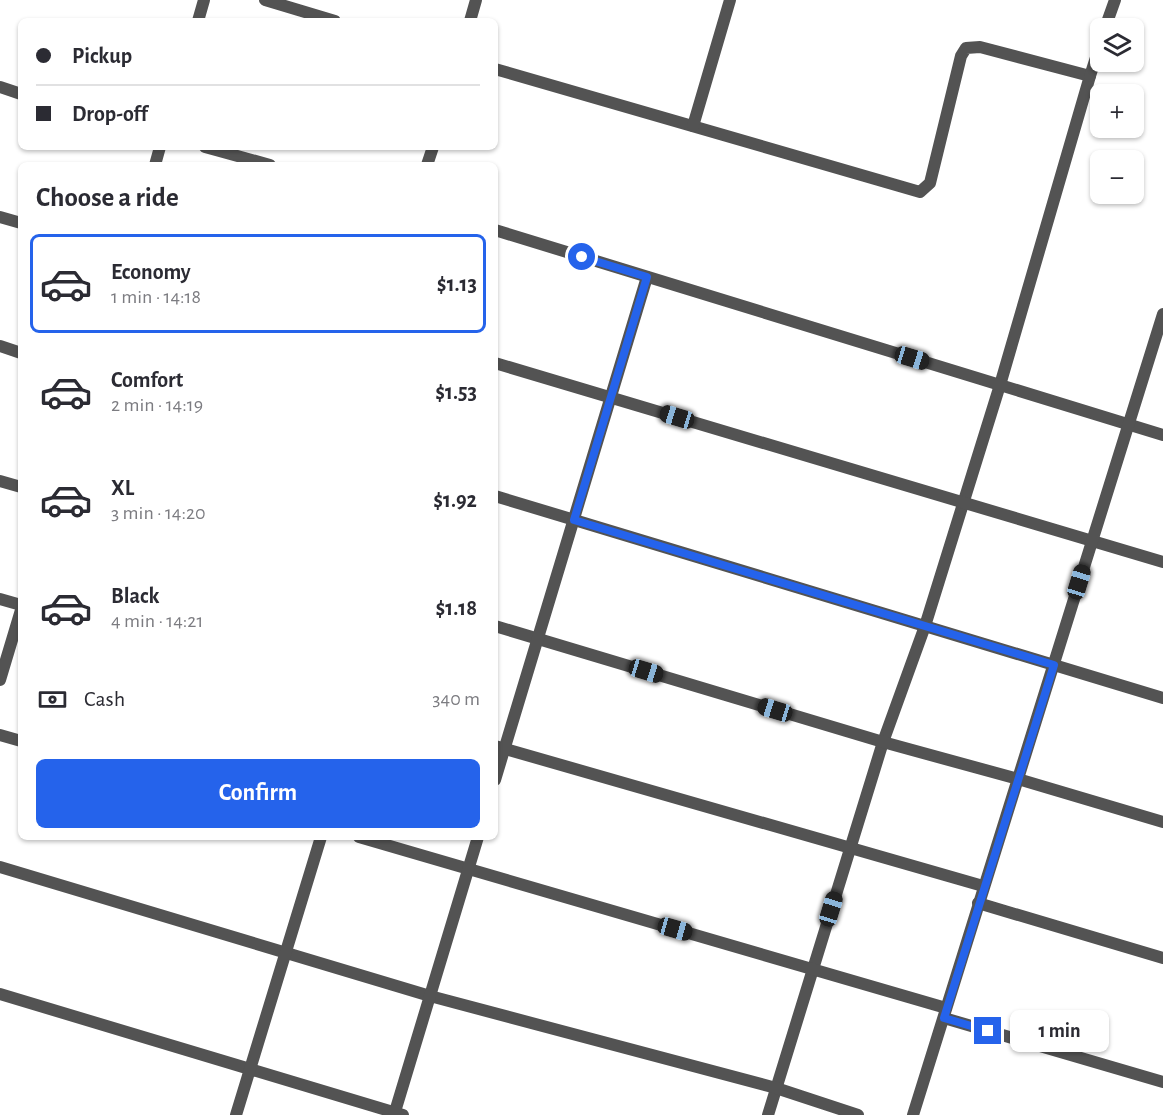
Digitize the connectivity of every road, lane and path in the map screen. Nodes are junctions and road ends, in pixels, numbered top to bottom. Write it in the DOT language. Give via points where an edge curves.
graph roads {
  1 [pos="204,0"];
  2 [pos="265,0"];
  3 [pos="476,0"];
  4 [pos="730,0"];
  5 [pos="1115,0"];
  6 [pos="199,18"];
  7 [pos="325,18"];
  8 [pos="471,18"];
  9 [pos="1109,18"];
  10 [pos="498,70"];
  11 [pos="1091,72"];
  12 [pos="1090,76"];
  13 [pos="0,87"];
  14 [pos="18,93"];
  15 [pos="693,126"];
  16 [pos="217,150"];
  17 [pos="259,162"];
  18 [pos="0,217"];
  19 [pos="18,222"];
  20 [pos="498,231"];
  21 [pos="647,277"];
  22 [pos="1163,314"];
  23 [pos="0,346"];
  24 [pos="18,352"];
  25 [pos="1157,354"];
  26 [pos="498,364"];
  27 [pos="1000,385"];
  28 [pos="611,397"];
  29 [pos="1128,425"];
  30 [pos="1163,435"];
  31 [pos="0,481"];
  32 [pos="18,486"];
  33 [pos="498,497"];
  34 [pos="964,502"];
  35 [pos="574,520"];
  36 [pos="1092,541"];
  37 [pos="1163,562"];
  38 [pos="0,599"];
  39 [pos="18,604"];
  40 [pos="18,620"];
  41 [pos="925,626"];
  42 [pos="498,627"];
  43 [pos="538,639"];
  44 [pos="1054,665"];
  45 [pos="0,680"];
  46 [pos="1163,698"];
  47 [pos="0,735"];
  48 [pos="18,740"];
  49 [pos="883,742"];
  50 [pos="500,747"];
  51 [pos="1018,778"];
  52 [pos="1163,822"];
  53 [pos="320,840"];
  54 [pos="370,840"];
  55 [pos="477,840"];
  56 [pos="850,848"];
  57 [pos="0,867"];
  58 [pos="468,868"];
  59 [pos="983,886"];
  60 [pos="978,903"];
  61 [pos="285,953"];
  62 [pos="1163,958"];
  63 [pos="812,969"];
  64 [pos="0,994"];
  65 [pos="430,996"];
  66 [pos="945,1013"];
  67 [pos="250,1069"];
  68 [pos="1163,1082"];
  69 [pos="776,1088"];
  70 [pos="397,1114"];
  71 [pos="236,1115"];
  72 [pos="768,1115"];
  73 [pos="858,1115"];
  74 [pos="913,1115"];
  1 -- 6 [label="street"];
  2 -- 7 [label="street"];
  3 -- 8 [label="street"];
  4 -- 15 [label="street"];
  5 -- 9 [label="street"];
  10 -- 15 [label="street"];
  11 -- 12 [label="street"];
  12 -- 15 [label="street" via="980,47 966,48 930,183 920,192"];
  12 -- 27 [label="street"];
  13 -- 14 [label="street"];
  16 -- 17 [label="street"];
  18 -- 19 [label="street"];
  20 -- 21 [label="street"];
  21 -- 27 [label="street"];
  21 -- 28 [label="street"];
  22 -- 25 [label="street"];
  23 -- 24 [label="street"];
  25 -- 29 [label="street"];
  26 -- 28 [label="street"];
  27 -- 29 [label="street"];
  27 -- 34 [label="street"];
  28 -- 34 [label="street"];
  28 -- 35 [label="street"];
  29 -- 30 [label="street"];
  29 -- 36 [label="street"];
  31 -- 32 [label="street"];
  33 -- 35 [label="street"];
  34 -- 36 [label="street"];
  34 -- 41 [label="street"];
  35 -- 41 [label="street"];
  35 -- 43 [label="street"];
  36 -- 37 [label="street"];
  36 -- 44 [label="street"];
  38 -- 39 [label="street"];
  40 -- 45 [label="street"];
  41 -- 44 [label="street"];
  41 -- 49 [label="street"];
  42 -- 43 [label="street"];
  43 -- 49 [label="street"];
  43 -- 50 [label="street"];
  44 -- 46 [label="street"];
  44 -- 51 [label="street"];
  47 -- 48 [label="street"];
  49 -- 51 [label="street"];
  49 -- 56 [label="street"];
  50 -- 56 [label="street"];
  51 -- 52 [label="street"];
  51 -- 59 [label="street"];
  53 -- 61 [label="street"];
  54 -- 58 [label="street"];
  55 -- 58 [label="street"];
  56 -- 59 [label="street"];
  56 -- 63 [label="street"];
  57 -- 61 [label="street"];
  58 -- 63 [label="street"];
  58 -- 65 [label="street"];
  59 -- 60 [label="street"];
  60 -- 62 [label="street"];
  60 -- 66 [label="street"];
  61 -- 65 [label="street"];
  61 -- 67 [label="street"];
  63 -- 66 [label="street"];
  63 -- 69 [label="street"];
  64 -- 67 [label="street"];
  65 -- 69 [label="street"];
  65 -- 70 [label="street"];
  66 -- 68 [label="street"];
  66 -- 74 [label="street"];
  67 -- 70 [label="street"];
  67 -- 71 [label="street"];
  69 -- 72 [label="street"];
  69 -- 73 [label="street"];
}
